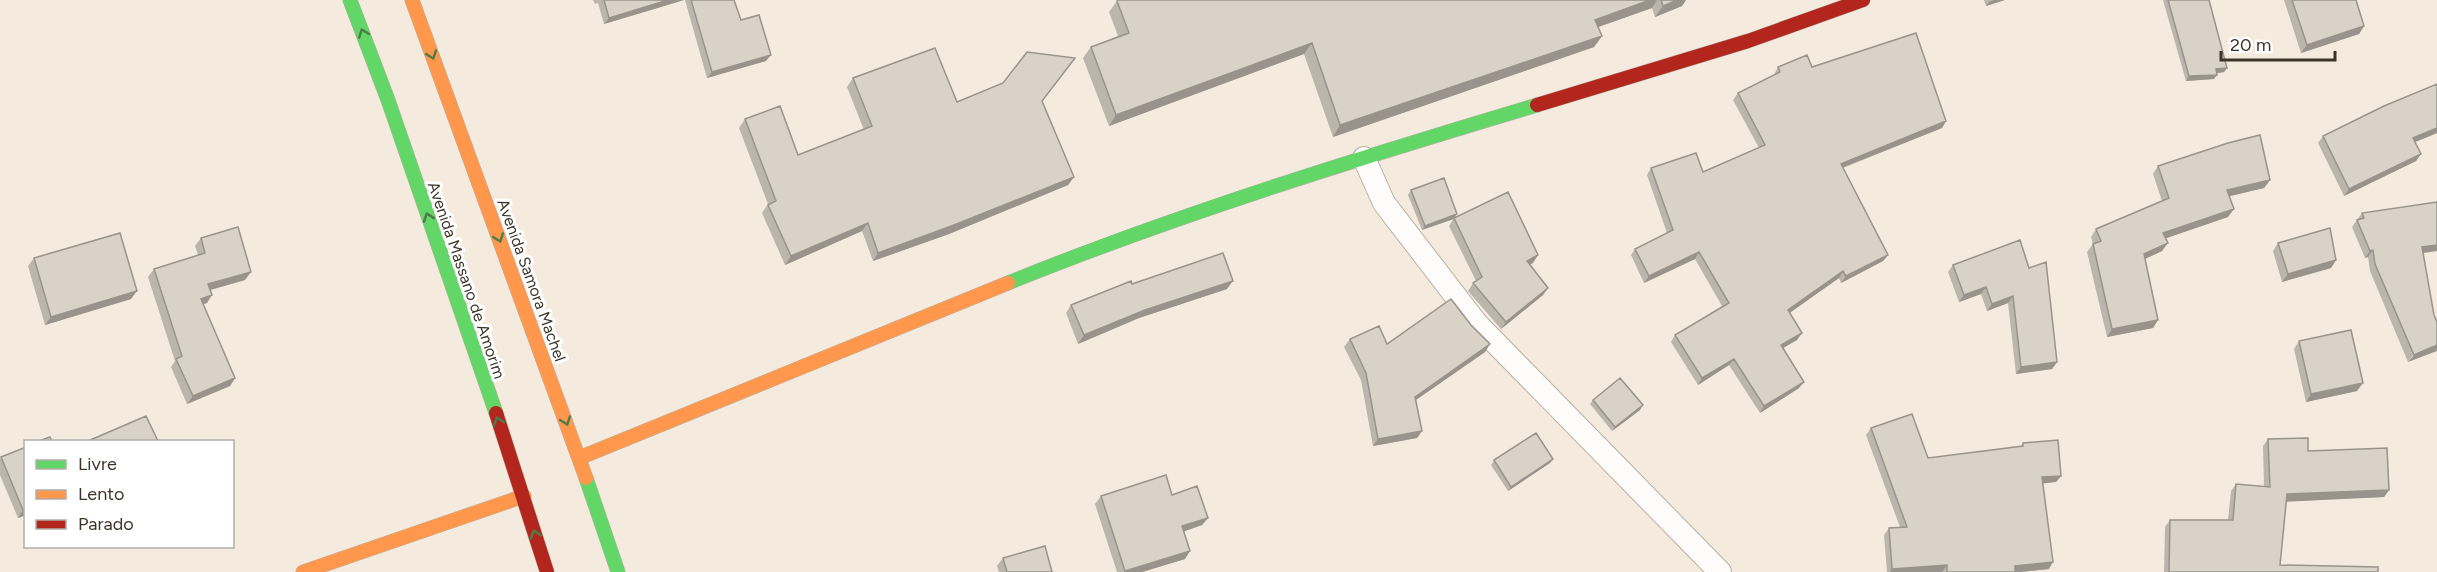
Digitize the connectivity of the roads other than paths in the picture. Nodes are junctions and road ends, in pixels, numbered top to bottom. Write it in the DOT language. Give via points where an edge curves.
graph roads {
  1 [pos="350,0"];
  2 [pos="412,0"];
  3 [pos="1863,0"];
  4 [pos="1364,158"];
  5 [pos="579,458"];
  6 [pos="524,496"];
  7 [pos="303,572"];
  8 [pos="547,572"];
  9 [pos="618,572"];
  10 [pos="1720,572"];
  6 -- 1 [label="main road, Avenida Massano de Amorim, one-way"];
  2 -- 5 [label="main road, Avenida Samora Machel, one-way"];
  3 -- 4 [label="main road" via="1748,41"];
  4 -- 5 [label="main road" via="1089,250"];
  4 -- 10 [label="lane" via="1384,203 1477,324"];
  5 -- 9 [label="main road, Avenida Samora Machel"];
  6 -- 7 [label="main road"];
  8 -- 6 [label="main road, Avenida Massano de Amorim, one-way"];
}
